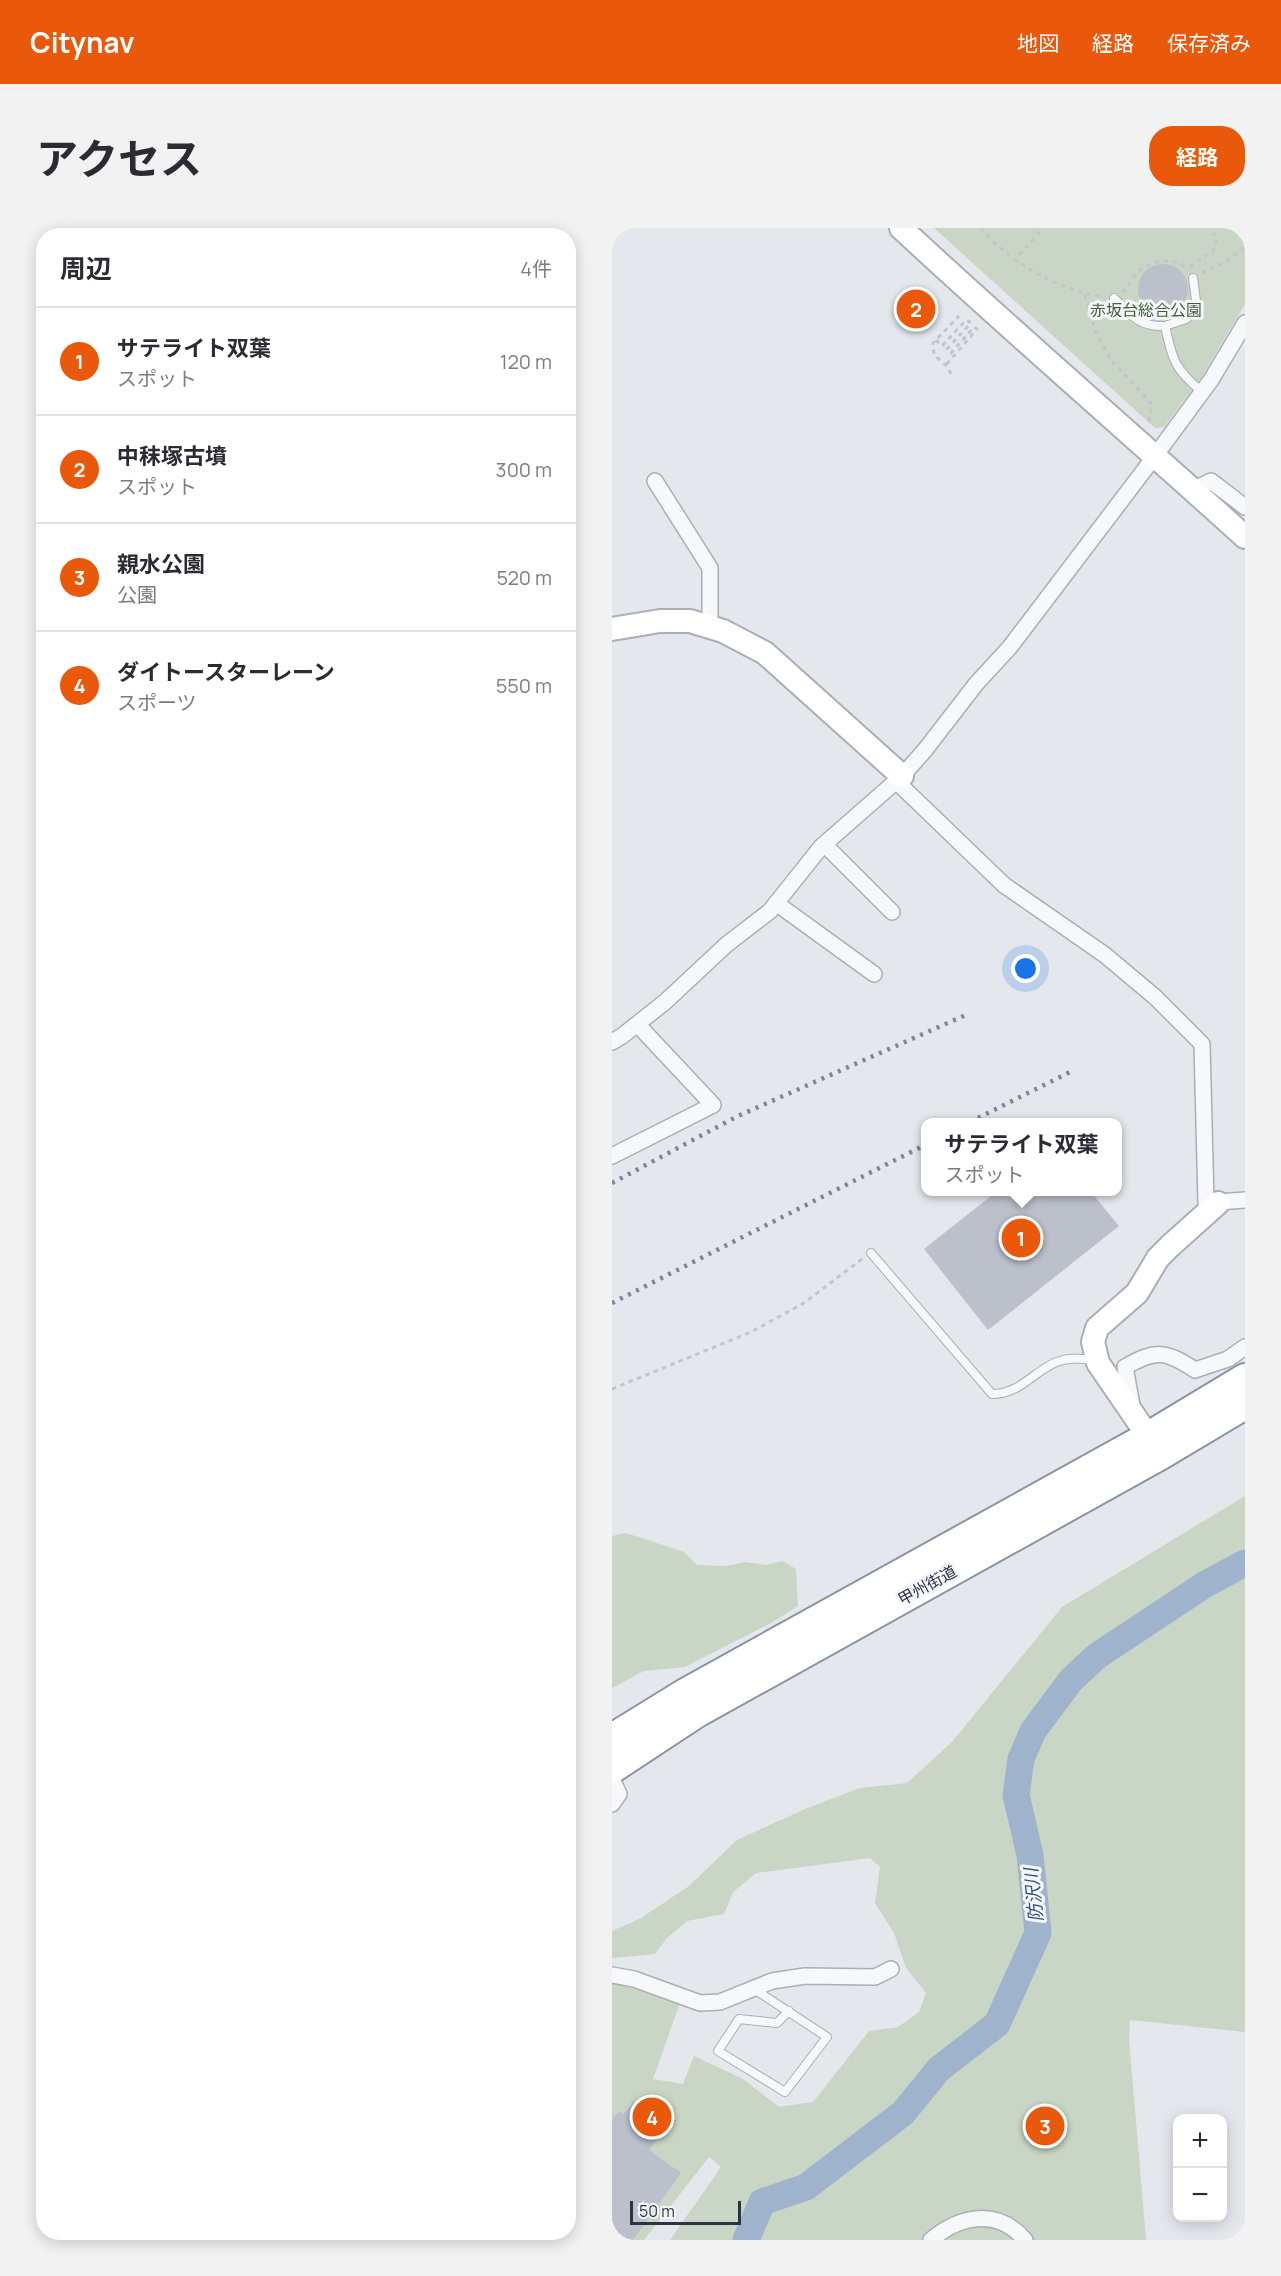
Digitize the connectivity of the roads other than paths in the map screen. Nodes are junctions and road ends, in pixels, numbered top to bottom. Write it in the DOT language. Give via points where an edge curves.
graph roads {
  1 [pos="902,228"];
  2 [pos="1194,278"];
  3 [pos="1114,298"];
  4 [pos="1245,323"];
  5 [pos="1165,326"];
  6 [pos="1202,392"];
  7 [pos="1155,456"];
  8 [pos="655,482"];
  9 [pos="1193,490"];
  10 [pos="1245,507"];
  11 [pos="1245,537"];
  12 [pos="710,627"];
  13 [pos="612,629"];
  14 [pos="899,779"];
  15 [pos="825,844"];
  16 [pos="776,903"];
  17 [pos="892,912"];
  18 [pos="874,974"];
  19 [pos="637,1024"];
  20 [pos="612,1042"];
  21 [pos="612,1156"];
  22 [pos="1245,1200"];
  23 [pos="1218,1203"];
  24 [pos="871,1253"];
  25 [pos="1245,1347"];
  26 [pos="1098,1363"];
  27 [pos="1245,1378"];
  28 [pos="1245,1406"];
  29 [pos="1147,1436"];
  30 [pos="612,1738"];
  31 [pos="612,1769"];
  32 [pos="612,1779"];
  33 [pos="612,1804"];
  34 [pos="891,1969"];
  35 [pos="612,1976"];
  36 [pos="754,1989"];
  37 [pos="789,2011"];
  38 [pos="931,2240"];
  39 [pos="1025,2240"];
  1 -- 7 [label="street"];
  2 -- 5 [label="lane" via="1197,308 1186,320"];
  3 -- 5 [label="lane" via="1136,320"];
  4 -- 6 [label="street"];
  5 -- 6 [label="lane" via="1172,357 1181,374"];
  6 -- 7 [label="street"];
  7 -- 9 [label="street"];
  7 -- 14 [label="street" via="1010,647"];
  8 -- 12 [label="street" via="710,568"];
  9 -- 10 [label="street" via="1211,481"];
  9 -- 11 [label="street"];
  12 -- 13 [label="street" via="690,621 660,621"];
  12 -- 14 [label="street" via="765,653"];
  14 -- 15 [label="street"];
  14 -- 23 [label="street" via="1004,885 1105,955 1202,1044 1206,1203"];
  15 -- 16 [label="street"];
  15 -- 17 [label="street"];
  16 -- 18 [label="street"];
  16 -- 19 [label="street"];
  19 -- 20 [label="street"];
  19 -- 21 [label="street" via="713,1105"];
  22 -- 23 [label="street"];
  23 -- 26 [label="street" via="1158,1258 1137,1293 1097,1328 1093,1342"];
  24 -- 26 [label="lane" via="992,1394 1005,1394 1058,1360 1082,1358"];
  25 -- 29 [label="street" via="1228,1359 1195,1370 1172,1355 1145,1356 1125,1367"];
  26 -- 29 [label="street"];
  27 -- 29 [label="highway, 甲州街道"];
  28 -- 29 [label="highway, 甲州街道"];
  29 -- 30 [label="highway, 甲州街道"];
  29 -- 31 [label="highway, 甲州街道"];
  32 -- 33 [label="street" via="619,1794"];
  34 -- 36 [label="street" via="875,1977 805,1976"];
  35 -- 36 [label="street" via="634,1979 700,2003 720,2002"];
  36 -- 37 [label="lane"];
  37 -- 37 [label="lane" via="827,2037 785,2092 718,2051 740,2019 777,2023"];
  38 -- 39 [label="street" via="945,2228 979,2218 997,2220"];
}
